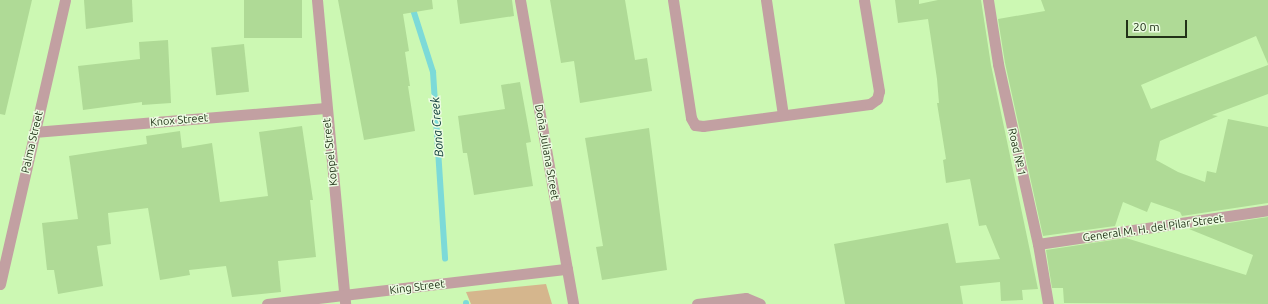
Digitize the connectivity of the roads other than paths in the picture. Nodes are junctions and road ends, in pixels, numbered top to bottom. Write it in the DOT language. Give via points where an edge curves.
graph roads {
  1 [pos="65,0"];
  2 [pos="317,0"];
  3 [pos="520,0"];
  4 [pos="673,0"];
  5 [pos="766,0"];
  6 [pos="864,0"];
  7 [pos="988,0"];
  8 [pos="325,108"];
  9 [pos="783,115"];
  10 [pos="34,132"];
  11 [pos="1268,210"];
  12 [pos="1038,244"];
  13 [pos="567,269"];
  14 [pos="0,284"];
  15 [pos="345,300"];
  16 [pos="267,304"];
  17 [pos="574,304"];
  18 [pos="697,304"];
  19 [pos="760,304"];
  20 [pos="1048,304"];
  1 -- 10 [label="street, Palma Street"];
  2 -- 8 [label="street, Koppel Street"];
  3 -- 13 [label="street, Doña Juliana Street"];
  4 -- 9 [label="street" via="691,118 695,125"];
  5 -- 9 [label="street"];
  6 -- 9 [label="street" via="880,91 877,99 870,104"];
  7 -- 12 [label="street, Road № 1" via="998,64"];
  8 -- 10 [label="street, Knox Street"];
  8 -- 15 [label="street, Koppel Street"];
  10 -- 14 [label="street, Palma Street"];
  11 -- 12 [label="street, General M. H. del Pilar Street"];
  12 -- 20 [label="street, Road № 1"];
  13 -- 15 [label="street, King Street"];
  13 -- 17 [label="street, Doña Juliana Street"];
  15 -- 16 [label="street, King Street"];
  18 -- 19 [label="street" via="746,298"];
}
